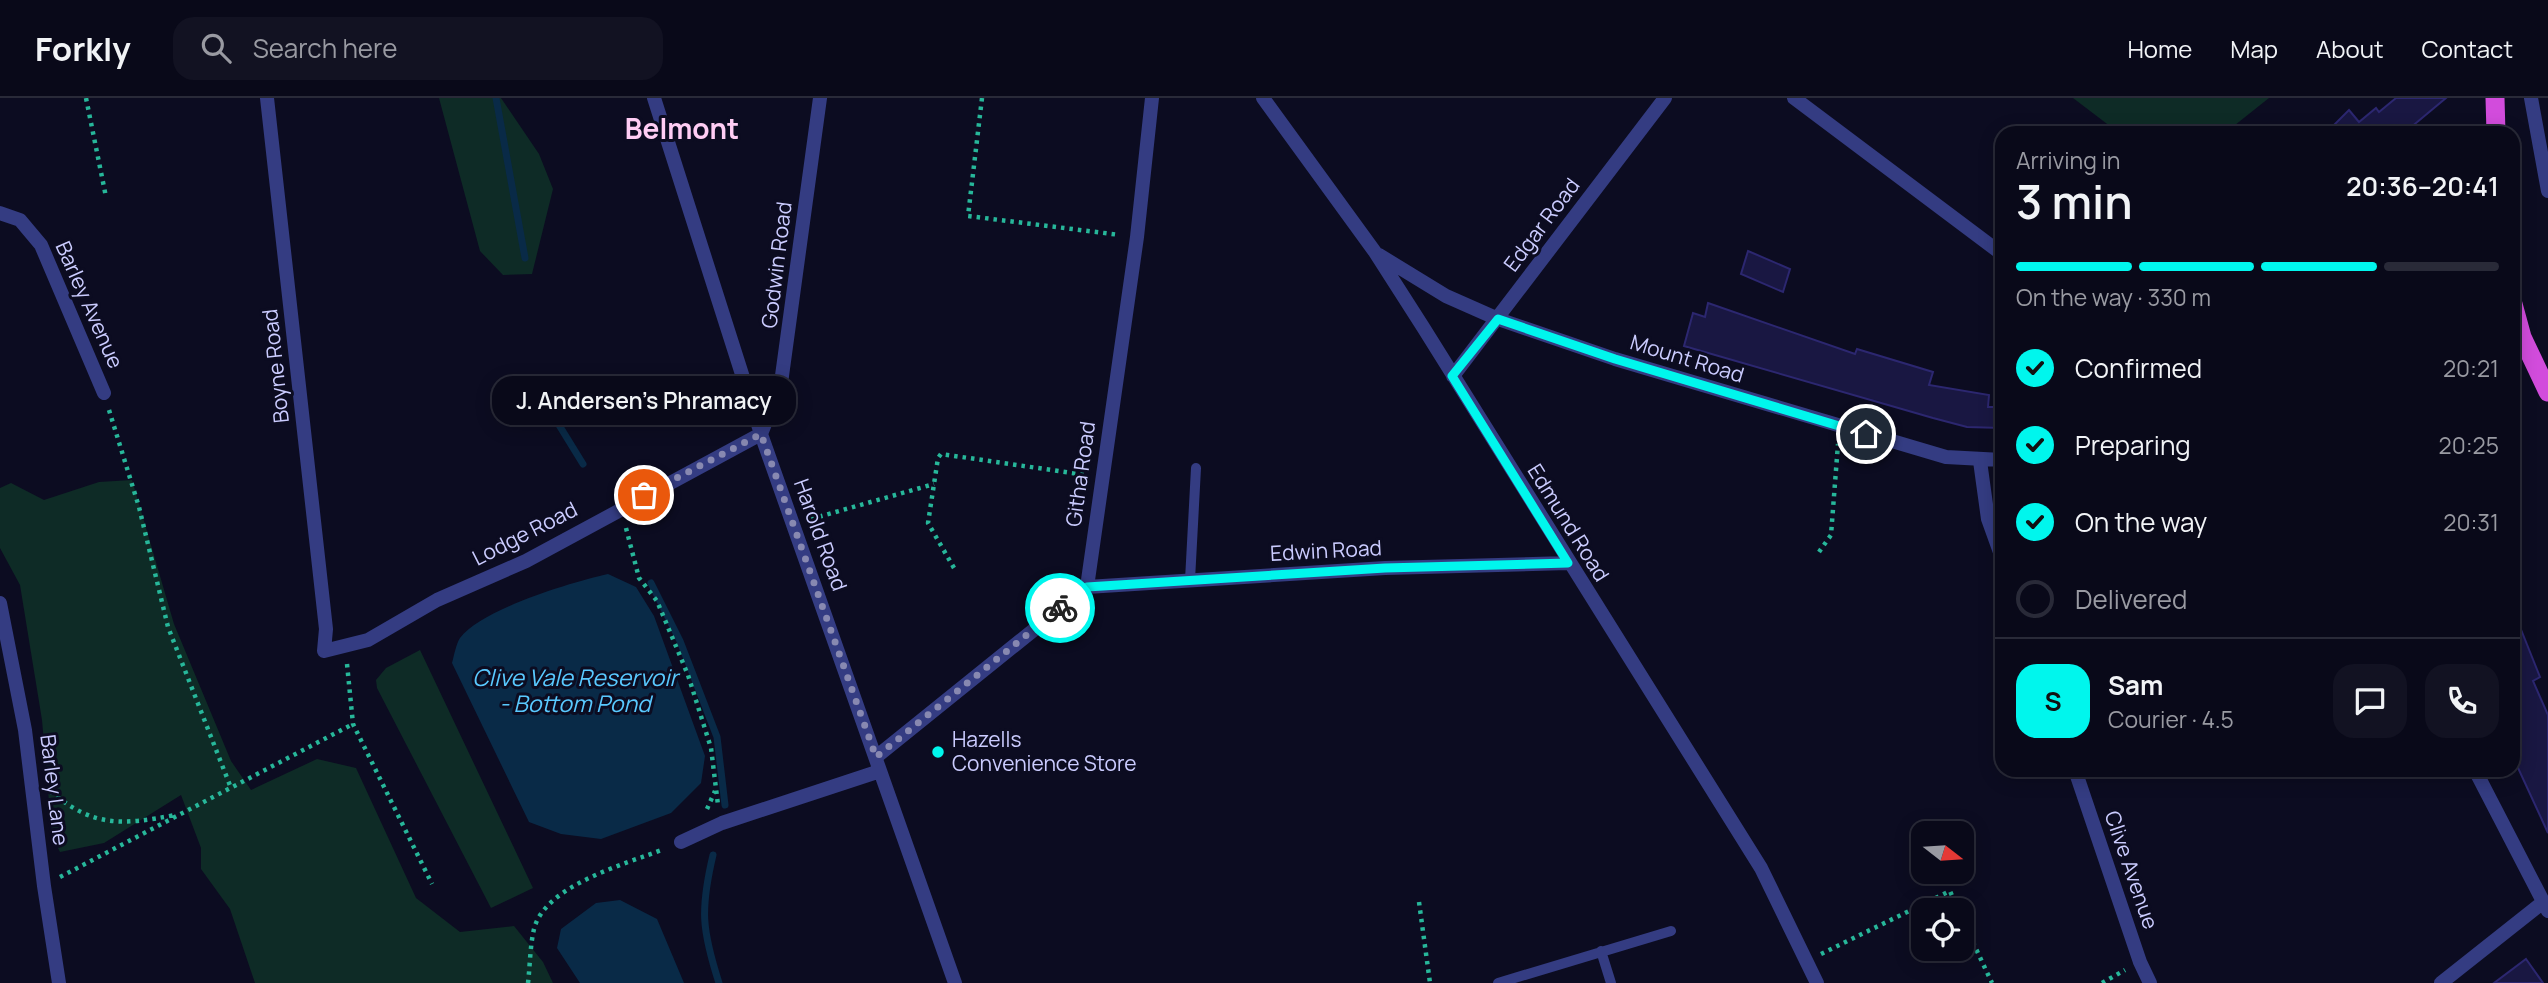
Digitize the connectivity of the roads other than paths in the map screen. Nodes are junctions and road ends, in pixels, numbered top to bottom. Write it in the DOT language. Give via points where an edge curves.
graph roads {
  1 [pos="267,98"];
  2 [pos="654,98"];
  3 [pos="820,98"];
  4 [pos="1152,98"];
  5 [pos="1263,98"];
  6 [pos="1665,98"];
  7 [pos="1794,98"];
  8 [pos="2495,98"];
  9 [pos="2531,98"];
  10 [pos="2496,126"];
  11 [pos="2548,191"];
  12 [pos="0,214"];
  13 [pos="1995,249"];
  14 [pos="1375,252"];
  15 [pos="1498,319"];
  16 [pos="2520,330"];
  17 [pos="1452,376"];
  18 [pos="2548,392"];
  19 [pos="104,393"];
  20 [pos="761,434"];
  21 [pos="1995,460"];
  22 [pos="1980,461"];
  23 [pos="1196,468"];
  24 [pos="1995,538"];
  25 [pos="1568,563"];
  26 [pos="1190,580"];
  27 [pos="1087,587"];
  28 [pos="0,603"];
  29 [pos="346,646"];
  30 [pos="878,764"];
  31 [pos="2078,777"];
  32 [pos="2479,777"];
  33 [pos="681,842"];
  34 [pos="2545,907"];
  35 [pos="1671,931"];
  36 [pos="1601,951"];
  37 [pos="59,983"];
  38 [pos="955,983"];
  39 [pos="1498,983"];
  40 [pos="1611,983"];
  41 [pos="1817,983"];
  42 [pos="2150,983"];
  43 [pos="2441,983"];
  1 -- 29 [label="street, Boyne Road" via="326,629 324,651"];
  2 -- 20 [label="street, Harold Road"];
  3 -- 20 [label="street, Godwin Road" via="782,383"];
  4 -- 27 [label="street, Githa Road"];
  5 -- 14 [label="street, Edmund Road"];
  6 -- 15 [label="street, Edgar Road"];
  7 -- 13 [label="street"];
  8 -- 10 [label="highway"];
  9 -- 11 [label="street"];
  12 -- 19 [label="street, Barley Avenue" via="20,220 41,245"];
  14 -- 15 [label="street, Mount Road" via="1446,296"];
  14 -- 17 [label="street, Edmund Road"];
  15 -- 17 [label="street, Edgar Road"];
  15 -- 22 [label="street, Mount Road" via="1839,426 1946,457"];
  16 -- 18 [label="highway"];
  17 -- 25 [label="street, Edmund Road"];
  20 -- 29 [label="street, Lodge Road" via="526,561 437,600 368,640"];
  20 -- 30 [label="street, Harold Road"];
  21 -- 22 [label="street, Mount Road"];
  22 -- 24 [label="street"];
  23 -- 26 [label="lane"];
  25 -- 26 [label="street, Edwin Road"];
  25 -- 41 [label="street, Edmund Road" via="1761,868"];
  26 -- 27 [label="street, Edwin Road"];
  27 -- 30 [label="street"];
  28 -- 37 [label="street, Barley Lane" via="31,775"];
  30 -- 33 [label="street"];
  30 -- 38 [label="street, Harold Road"];
  31 -- 42 [label="street, Clive Avenue"];
  32 -- 34 [label="street"];
  34 -- 43 [label="street"];
  35 -- 36 [label="lane"];
  36 -- 39 [label="lane"];
  36 -- 40 [label="lane"];
}
